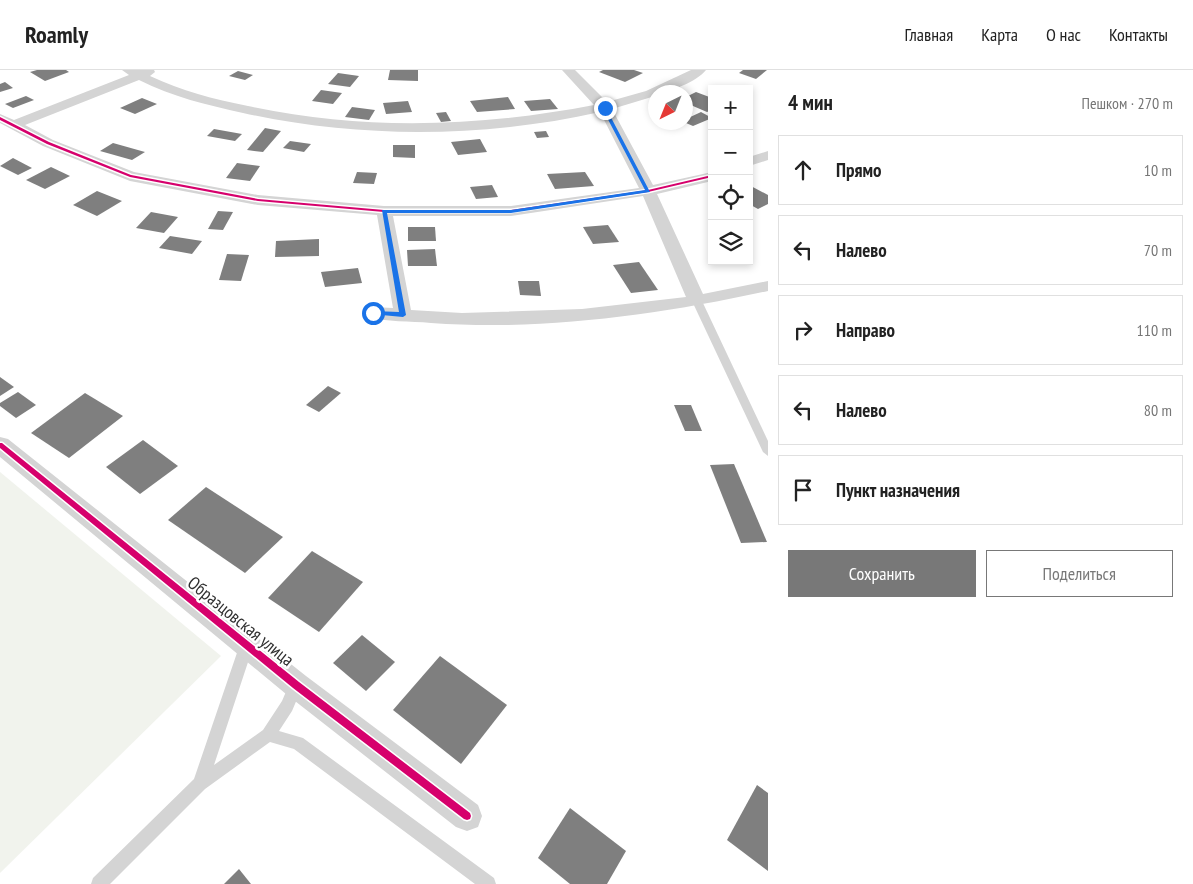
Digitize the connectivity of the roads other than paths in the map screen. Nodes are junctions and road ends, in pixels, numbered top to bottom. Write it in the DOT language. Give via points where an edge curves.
graph roads {
  1 [pos="154,70"];
  2 [pos="568,70"];
  3 [pos="700,70"];
  4 [pos="134,73"];
  5 [pos="605,108"];
  6 [pos="6,122"];
  7 [pos="768,155"];
  8 [pos="753,161"];
  9 [pos="708,177"];
  10 [pos="648,191"];
  11 [pos="384,211"];
  12 [pos="768,286"];
  13 [pos="696,301"];
  14 [pos="373,313"];
  15 [pos="403,315"];
  16 [pos="0,445"];
  17 [pos="768,452"];
  18 [pos="247,644"];
  19 [pos="296,685"];
  20 [pos="268,735"];
  21 [pos="200,784"];
  22 [pos="467,816"];
  23 [pos="99,884"];
  24 [pos="488,884"];
  1 -- 4 [label="street"];
  2 -- 5 [label="street"];
  3 -- 5 [label="street" via="680,83"];
  4 -- 5 [label="street" via="184,95 253,112 362,126 444,128 524,122"];
  4 -- 6 [label="street"];
  5 -- 10 [label="street"];
  6 -- 11 [label="street" via="130,176 258,200"];
  7 -- 8 [label="street"];
  9 -- 10 [label="street"];
  10 -- 11 [label="street" via="511,211"];
  10 -- 13 [label="street"];
  11 -- 15 [label="street"];
  12 -- 13 [label="street"];
  13 -- 15 [label="street" via="582,315 462,319"];
  13 -- 17 [label="lane"];
  14 -- 15 [label="street"];
  16 -- 18 [label="street, Образцовская улица"];
  18 -- 19 [label="street, Образцовская улица"];
  18 -- 21 [label="lane"];
  19 -- 20 [label="lane"];
  19 -- 22 [label="street, Образцовская улица"];
  20 -- 21 [label="lane"];
  20 -- 24 [label="lane" via="298,743"];
  21 -- 23 [label="lane"];
}
